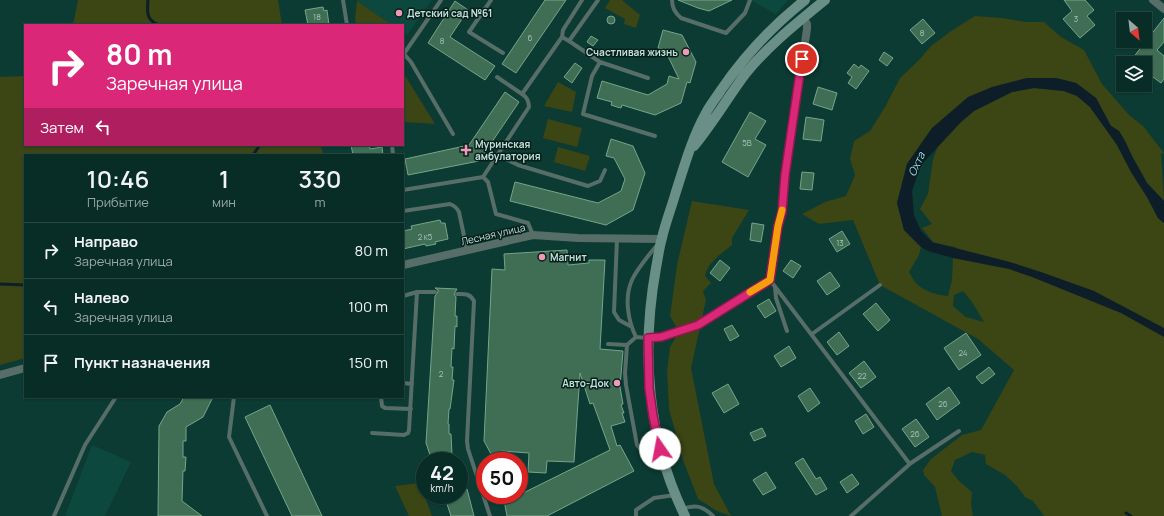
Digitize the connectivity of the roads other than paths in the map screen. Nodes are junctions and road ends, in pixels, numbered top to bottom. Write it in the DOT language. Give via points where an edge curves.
graph roads {
  1 [pos="343,0"];
  2 [pos="440,0"];
  3 [pos="492,0"];
  4 [pos="582,0"];
  5 [pos="598,0"];
  6 [pos="672,0"];
  7 [pos="750,0"];
  8 [pos="805,0"];
  9 [pos="826,0"];
  10 [pos="1153,0"];
  11 [pos="1164,9"];
  12 [pos="803,18"];
  13 [pos="347,24"];
  14 [pos="562,37"];
  15 [pos="569,41"];
  16 [pos="503,53"];
  17 [pos="404,55"];
  18 [pos="600,62"];
  19 [pos="497,77"];
  20 [pos="648,78"];
  21 [pos="522,94"];
  22 [pos="453,134"];
  23 [pos="654,136"];
  24 [pos="689,152"];
  25 [pos="498,155"];
  26 [pos="605,170"];
  27 [pos="483,177"];
  28 [pos="404,190"];
  29 [pos="404,211"];
  30 [pos="533,236"];
  31 [pos="617,239"];
  32 [pos="661,239"];
  33 [pos="467,250"];
  34 [pos="404,265"];
  35 [pos="773,283"];
  36 [pos="880,285"];
  37 [pos="417,292"];
  38 [pos="435,292"];
  39 [pos="457,294"];
  40 [pos="404,296"];
  41 [pos="632,327"];
  42 [pos="787,331"];
  43 [pos="812,334"];
  44 [pos="636,337"];
  45 [pos="648,338"];
  46 [pos="608,344"];
  47 [pos="627,345"];
  48 [pos="24,368"];
  49 [pos="0,375"];
  50 [pos="404,383"];
  51 [pos="412,384"];
  52 [pos="115,398"];
  53 [pos="234,398"];
  54 [pos="381,398"];
  55 [pos="411,409"];
  56 [pos="960,431"];
  57 [pos="372,433"];
  58 [pos="660,449"];
  59 [pos="911,463"];
  60 [pos="675,495"];
  61 [pos="683,513"];
  62 [pos="54,516"];
  63 [pos="267,516"];
  64 [pos="490,516"];
  65 [pos="636,516"];
  66 [pos="713,516"];
  67 [pos="851,516"];
  1 -- 13 [label="lane"];
  2 -- 17 [label="lane"];
  3 -- 16 [label="lane" via="469,32"];
  4 -- 14 [label="lane" via="563,30"];
  5 -- 15 [label="lane"];
  6 -- 7 [label="lane" via="676,14 681,18 726,33 745,14"];
  8 -- 24 [label="main road" via="777,24 738,65 707,111"];
  9 -- 12 [label="main road"];
  10 -- 11 [label="street"];
  12 -- 24 [label="main road" via="773,44 747,73"];
  12 -- 35 [label="street" via="807,29 778,226"];
  14 -- 15 [label="lane"];
  14 -- 21 [label="lane"];
  15 -- 18 [label="lane"];
  17 -- 22 [label="lane" via="411,62"];
  18 -- 20 [label="lane"];
  18 -- 23 [label="lane" via="592,76 583,114"];
  19 -- 21 [label="lane"];
  21 -- 25 [label="lane" via="527,97 529,107"];
  24 -- 32 [label="main road"];
  25 -- 26 [label="lane" via="518,165 588,186 600,181"];
  25 -- 27 [label="lane"];
  27 -- 28 [label="lane"];
  27 -- 30 [label="lane" via="488,182 496,214 528,223"];
  29 -- 33 [label="lane" via="450,204 454,206 459,212"];
  30 -- 31 [label="street, Лесная улица"];
  30 -- 33 [label="street, Лесная улица"];
  31 -- 32 [label="street, Лесная улица"];
  31 -- 41 [label="lane" via="614,312 619,320"];
  32 -- 41 [label="lane" via="630,285 629,318"];
  32 -- 45 [label="main road" via="651,295"];
  33 -- 34 [label="street, Лесная улица"];
  35 -- 42 [label="lane"];
  35 -- 43 [label="lane"];
  35 -- 45 [label="street" via="698,325 668,335"];
  36 -- 43 [label="lane"];
  37 -- 38 [label="lane"];
  37 -- 40 [label="lane"];
  37 -- 51 [label="lane"];
  39 -- 64 [label="lane" via="468,294 474,300 467,441"];
  41 -- 44 [label="lane"];
  43 -- 59 [label="lane"];
  44 -- 45 [label="lane"];
  44 -- 47 [label="lane"];
  45 -- 58 [label="main road" via="649,388"];
  46 -- 47 [label="lane"];
  47 -- 58 [label="lane" via="626,385 637,445 642,450"];
  48 -- 49 [label="street"];
  50 -- 51 [label="lane"];
  51 -- 55 [label="lane"];
  52 -- 62 [label="lane" via="85,445"];
  53 -- 63 [label="lane" via="229,437"];
  54 -- 55 [label="lane" via="382,406 385,408"];
  55 -- 57 [label="lane" via="408,433"];
  56 -- 59 [label="lane"];
  58 -- 60 [label="main road"];
  59 -- 67 [label="lane"];
  60 -- 61 [label="main road"];
  60 -- 65 [label="lane" via="654,498 636,510"];
  61 -- 66 [label="lane" via="691,505 700,506"];
}
